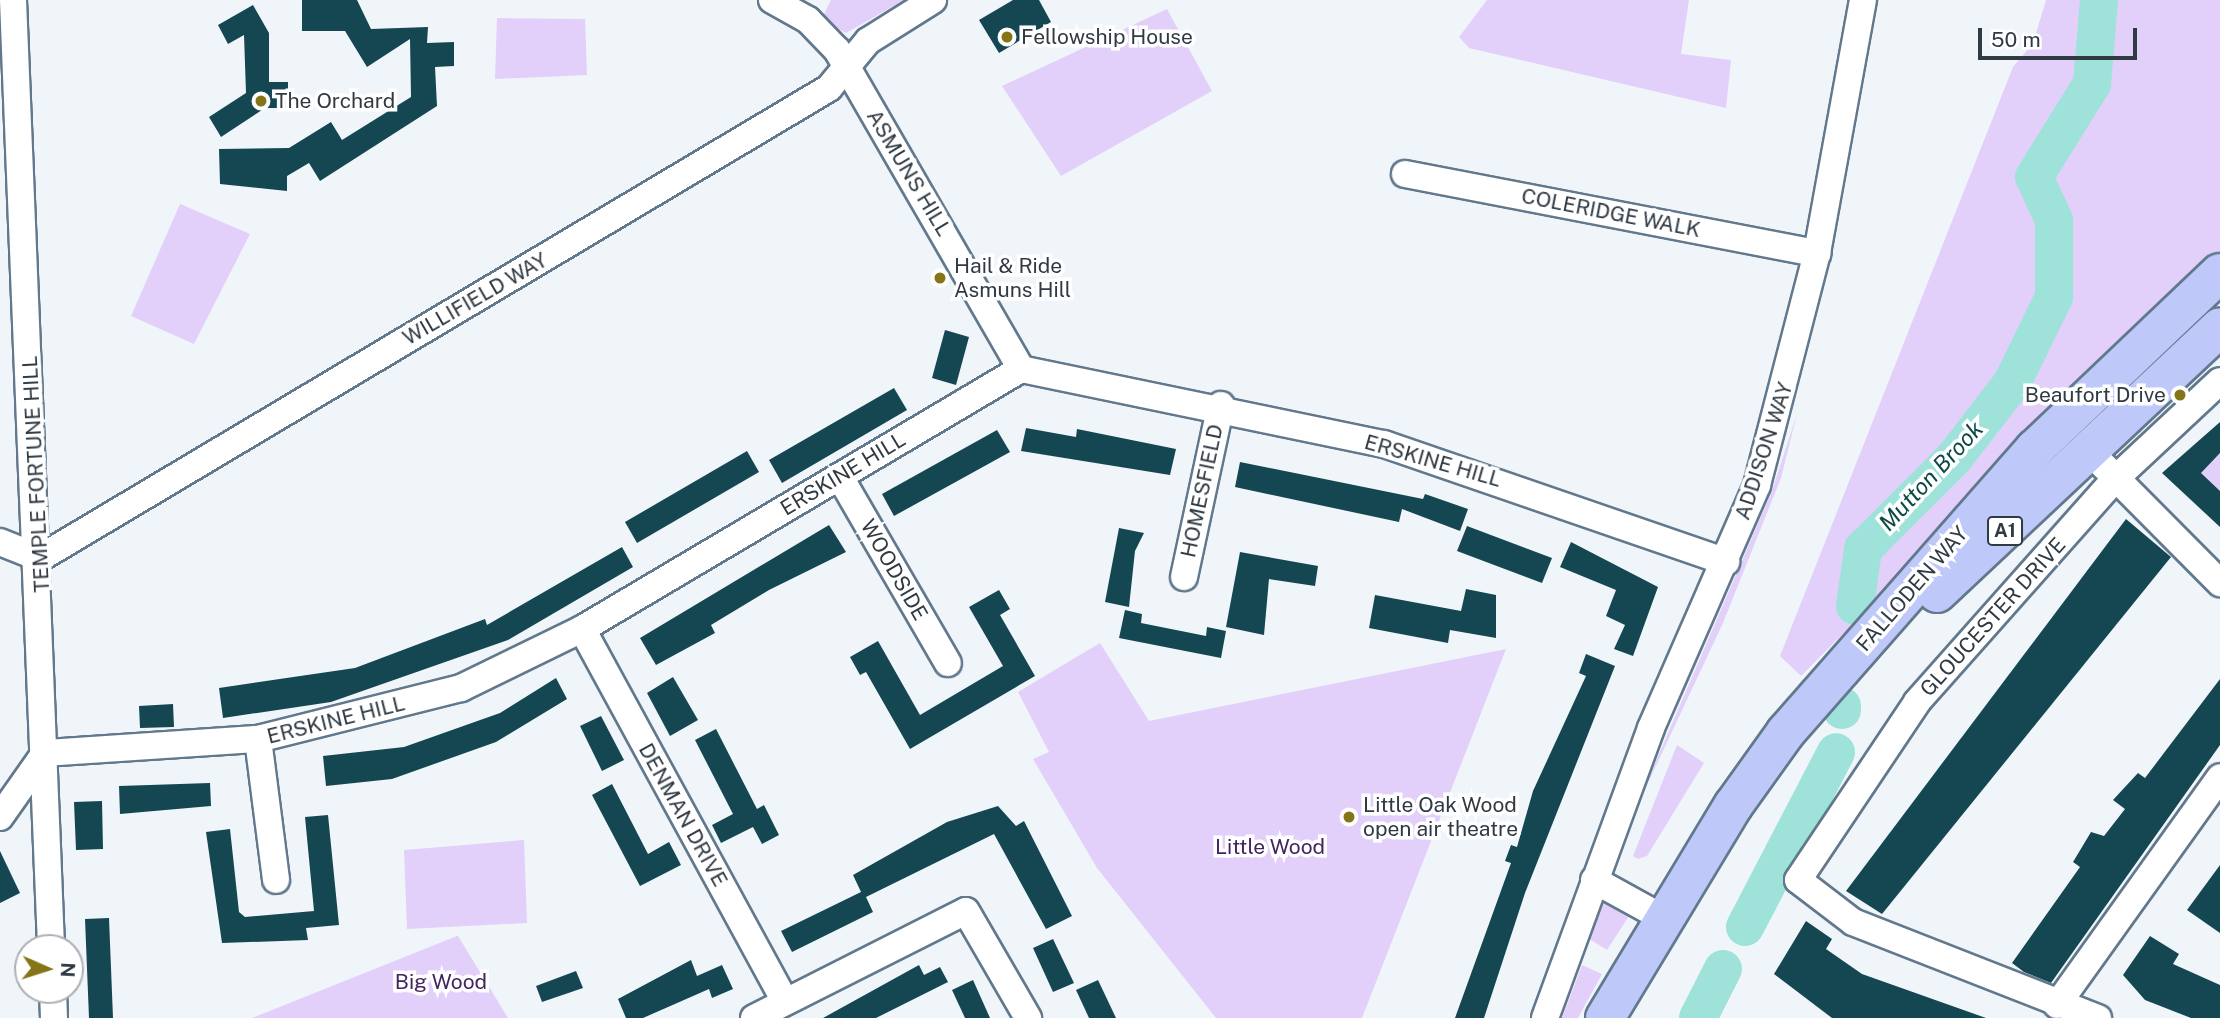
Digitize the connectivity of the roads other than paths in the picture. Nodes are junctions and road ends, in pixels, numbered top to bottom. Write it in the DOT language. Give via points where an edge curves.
graph roads {
  1 [pos="13,0"];
  2 [pos="772,0"];
  3 [pos="933,0"];
  4 [pos="1863,0"];
  5 [pos="814,10"];
  6 [pos="844,69"];
  7 [pos="1405,174"];
  8 [pos="1817,253"];
  9 [pos="2220,273"];
  10 [pos="2220,327"];
  11 [pos="1021,369"];
  12 [pos="2220,381"];
  13 [pos="1221,405"];
  14 [pos="2062,424"];
  15 [pos="2102,467"];
  16 [pos="840,477"];
  17 [pos="0,541"];
  18 [pos="40,558"];
  19 [pos="1726,562"];
  20 [pos="1184,577"];
  21 [pos="2220,583"];
  22 [pos="582,629"];
  23 [pos="948,663"];
  24 [pos="1786,732"];
  25 [pos="258,739"];
  26 [pos="45,753"];
  27 [pos="2220,777"];
  28 [pos="0,817"];
  29 [pos="276,880"];
  30 [pos="1594,880"];
  31 [pos="1663,918"];
  32 [pos="51,934"];
  33 [pos="785,1001"];
  34 [pos="2057,1006"];
  35 [pos="754,1018"];
  36 [pos="1028,1018"];
  37 [pos="1545,1018"];
  38 [pos="1605,1018"];
  39 [pos="2098,1018"];
  1 -- 18 [label="street, TEMPLE FORTUNE HILL"];
  2 -- 5 [label="street, ASMUNS HILL"];
  3 -- 6 [label="street, WILLIFIELD WAY" via="868,41"];
  4 -- 8 [label="street, ADDISON WAY"];
  5 -- 6 [label="street, ASMUNS HILL"];
  6 -- 11 [label="street, ASMUNS HILL"];
  6 -- 18 [label="street, WILLIFIELD WAY" via="829,88"];
  7 -- 8 [label="street, COLERIDGE WALK"];
  8 -- 19 [label="street, ADDISON WAY" via="1782,403"];
  9 -- 14 [label="highway, FALLODEN WAY / A1"];
  10 -- 15 [label="highway, FALLODEN WAY / A1"];
  11 -- 13 [label="street, ERSKINE HILL"];
  11 -- 16 [label="street, ERSKINE HILL"];
  12 -- 15 [label="street, GLOUCESTER DRIVE"];
  13 -- 19 [label="street, ERSKINE HILL" via="1305,430 1384,444"];
  13 -- 20 [label="street, HOMESFIELD"];
  14 -- 15 [label="highway"];
  14 -- 24 [label="highway, FALLODEN WAY / A1"];
  15 -- 21 [label="street"];
  15 -- 24 [label="highway, FALLODEN WAY / A1"];
  15 -- 34 [label="street, GLOUCESTER DRIVE" via="1917,702 1798,880 1853,922"];
  16 -- 22 [label="street, ERSKINE HILL"];
  16 -- 23 [label="street, WOODSIDE"];
  17 -- 18 [label="street"];
  18 -- 26 [label="street, TEMPLE FORTUNE HILL"];
  19 -- 30 [label="street, ADDISON WAY" via="1651,728"];
  22 -- 25 [label="street, ERSKINE HILL" via="461,688"];
  22 -- 33 [label="street, DENMAN DRIVE"];
  24 -- 31 [label="highway, FALLODEN WAY / A1"];
  25 -- 26 [label="street, ERSKINE HILL"];
  25 -- 29 [label="street"];
  26 -- 28 [label="street"];
  26 -- 32 [label="street, TEMPLE FORTUNE HILL"];
  27 -- 34 [label="street"];
  30 -- 31 [label="street"];
  30 -- 37 [label="street, ADDISON WAY"];
  31 -- 38 [label="highway, FALLODEN WAY / A1"];
  33 -- 35 [label="street"];
  33 -- 36 [label="street" via="966,911"];
  34 -- 39 [label="street"];
}
